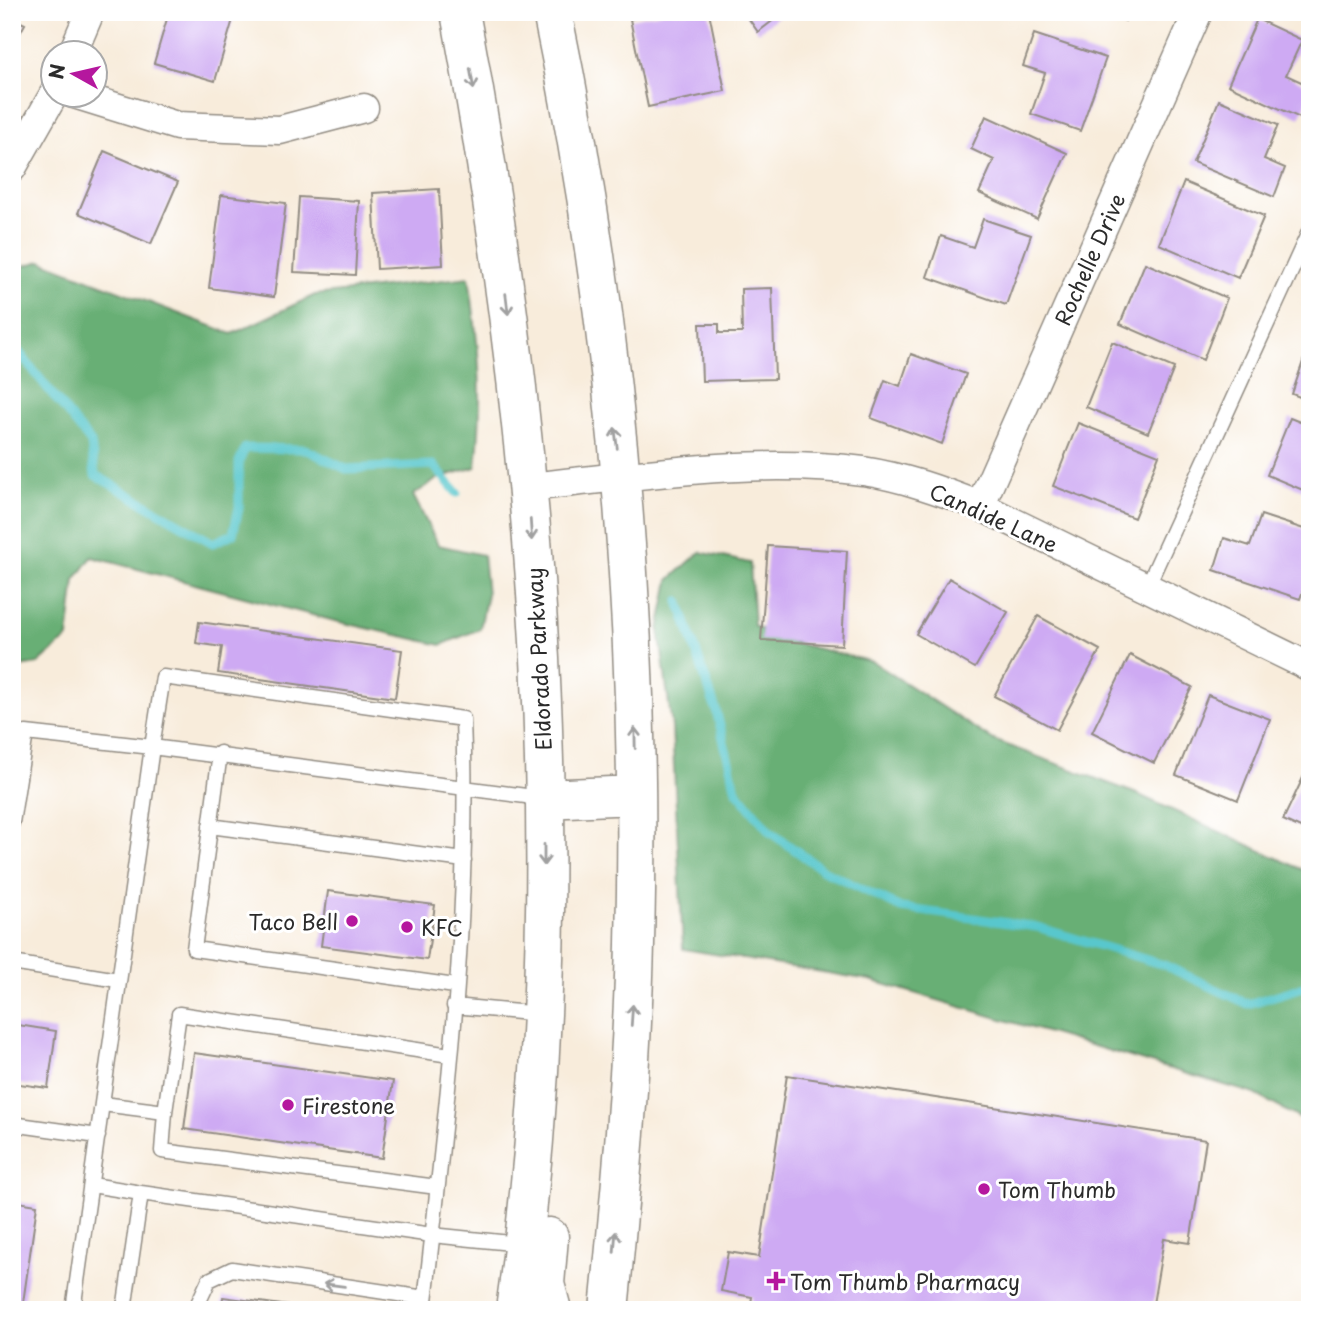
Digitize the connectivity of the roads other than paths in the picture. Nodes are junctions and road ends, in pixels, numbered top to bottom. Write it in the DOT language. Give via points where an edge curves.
graph roads {
  1 [pos="90,12"];
  2 [pos="460,12"];
  3 [pos="552,12"];
  4 [pos="1198,12"];
  5 [pos="79,38"];
  6 [pos="108,105"];
  7 [pos="364,107"];
  8 [pos="46,108"];
  9 [pos="12,167"];
  10 [pos="1310,230"];
  11 [pos="621,478"];
  12 [pos="528,487"];
  13 [pos="979,506"];
  14 [pos="1146,589"];
  15 [pos="1310,667"];
  16 [pos="152,747"];
  17 [pos="220,753"];
  18 [pos="466,788"];
  19 [pos="635,795"];
  20 [pos="544,799"];
  21 [pos="12,823"];
  22 [pos="210,826"];
  23 [pos="464,860"];
  24 [pos="12,963"];
  25 [pos="118,979"];
  26 [pos="455,986"];
  27 [pos="454,1006"];
  28 [pos="541,1014"];
  29 [pos="450,1055"];
  30 [pos="103,1104"];
  31 [pos="165,1112"];
  32 [pos="535,1122"];
  33 [pos="12,1124"];
  34 [pos="98,1136"];
  35 [pos="92,1185"];
  36 [pos="437,1186"];
  37 [pos="141,1193"];
  38 [pos="432,1235"];
  39 [pos="525,1245"];
  40 [pos="425,1304"];
  41 [pos="73,1310"];
  42 [pos="124,1310"];
  43 [pos="195,1310"];
  44 [pos="515,1310"];
  45 [pos="552,1310"];
  46 [pos="609,1310"];
  1 -- 5 [label="street"];
  2 -- 12 [label="main road, Eldorado Parkway, one-way" via="496,224"];
  11 -- 3 [label="main road, one-way" via="592,236"];
  4 -- 13 [label="street, Rochelle Drive"];
  6 -- 7 [label="street" via="177,126 279,130"];
  8 -- 9 [label="street"];
  10 -- 14 [label="lane"];
  11 -- 12 [label="street, Candide Lane"];
  11 -- 13 [label="street, Candide Lane" via="717,469 863,471 937,488"];
  19 -- 11 [label="main road, one-way"];
  12 -- 20 [label="main road, Eldorado Parkway, one-way"];
  13 -- 14 [label="street, Candide Lane"];
  14 -- 15 [label="street, Candide Lane"];
  16 -- 17 [label="lane"];
  16 -- 18 [label="lane" via="163,677 463,719"];
  16 -- 21 [label="lane" via="26,733"];
  16 -- 25 [label="lane"];
  17 -- 18 [label="lane"];
  17 -- 22 [label="lane"];
  18 -- 20 [label="lane"];
  18 -- 23 [label="lane"];
  19 -- 20 [label="main road"];
  46 -- 19 [label="main road, one-way" via="633,995"];
  20 -- 28 [label="main road, Eldorado Parkway, one-way"];
  22 -- 23 [label="lane"];
  22 -- 26 [label="lane" via="194,949"];
  23 -- 26 [label="lane"];
  24 -- 25 [label="lane"];
  25 -- 30 [label="lane"];
  26 -- 27 [label="lane"];
  27 -- 28 [label="lane"];
  27 -- 29 [label="lane"];
  28 -- 32 [label="main road, Eldorado Parkway"];
  29 -- 31 [label="lane" via="179,1014"];
  29 -- 36 [label="lane"];
  30 -- 31 [label="lane"];
  30 -- 34 [label="lane"];
  31 -- 36 [label="lane" via="162,1151"];
  32 -- 39 [label="main road, Eldorado Parkway"];
  32 -- 45 [label="main road" via="551,1179 545,1284"];
  33 -- 34 [label="lane"];
  34 -- 35 [label="lane"];
  35 -- 37 [label="lane"];
  35 -- 41 [label="lane"];
  36 -- 38 [label="lane"];
  37 -- 38 [label="lane"];
  37 -- 42 [label="lane"];
  38 -- 39 [label="lane"];
  38 -- 40 [label="lane"];
  39 -- 44 [label="main road, Eldorado Parkway"];
  40 -- 43 [label="lane, one-way" via="232,1269 209,1280"];
}
